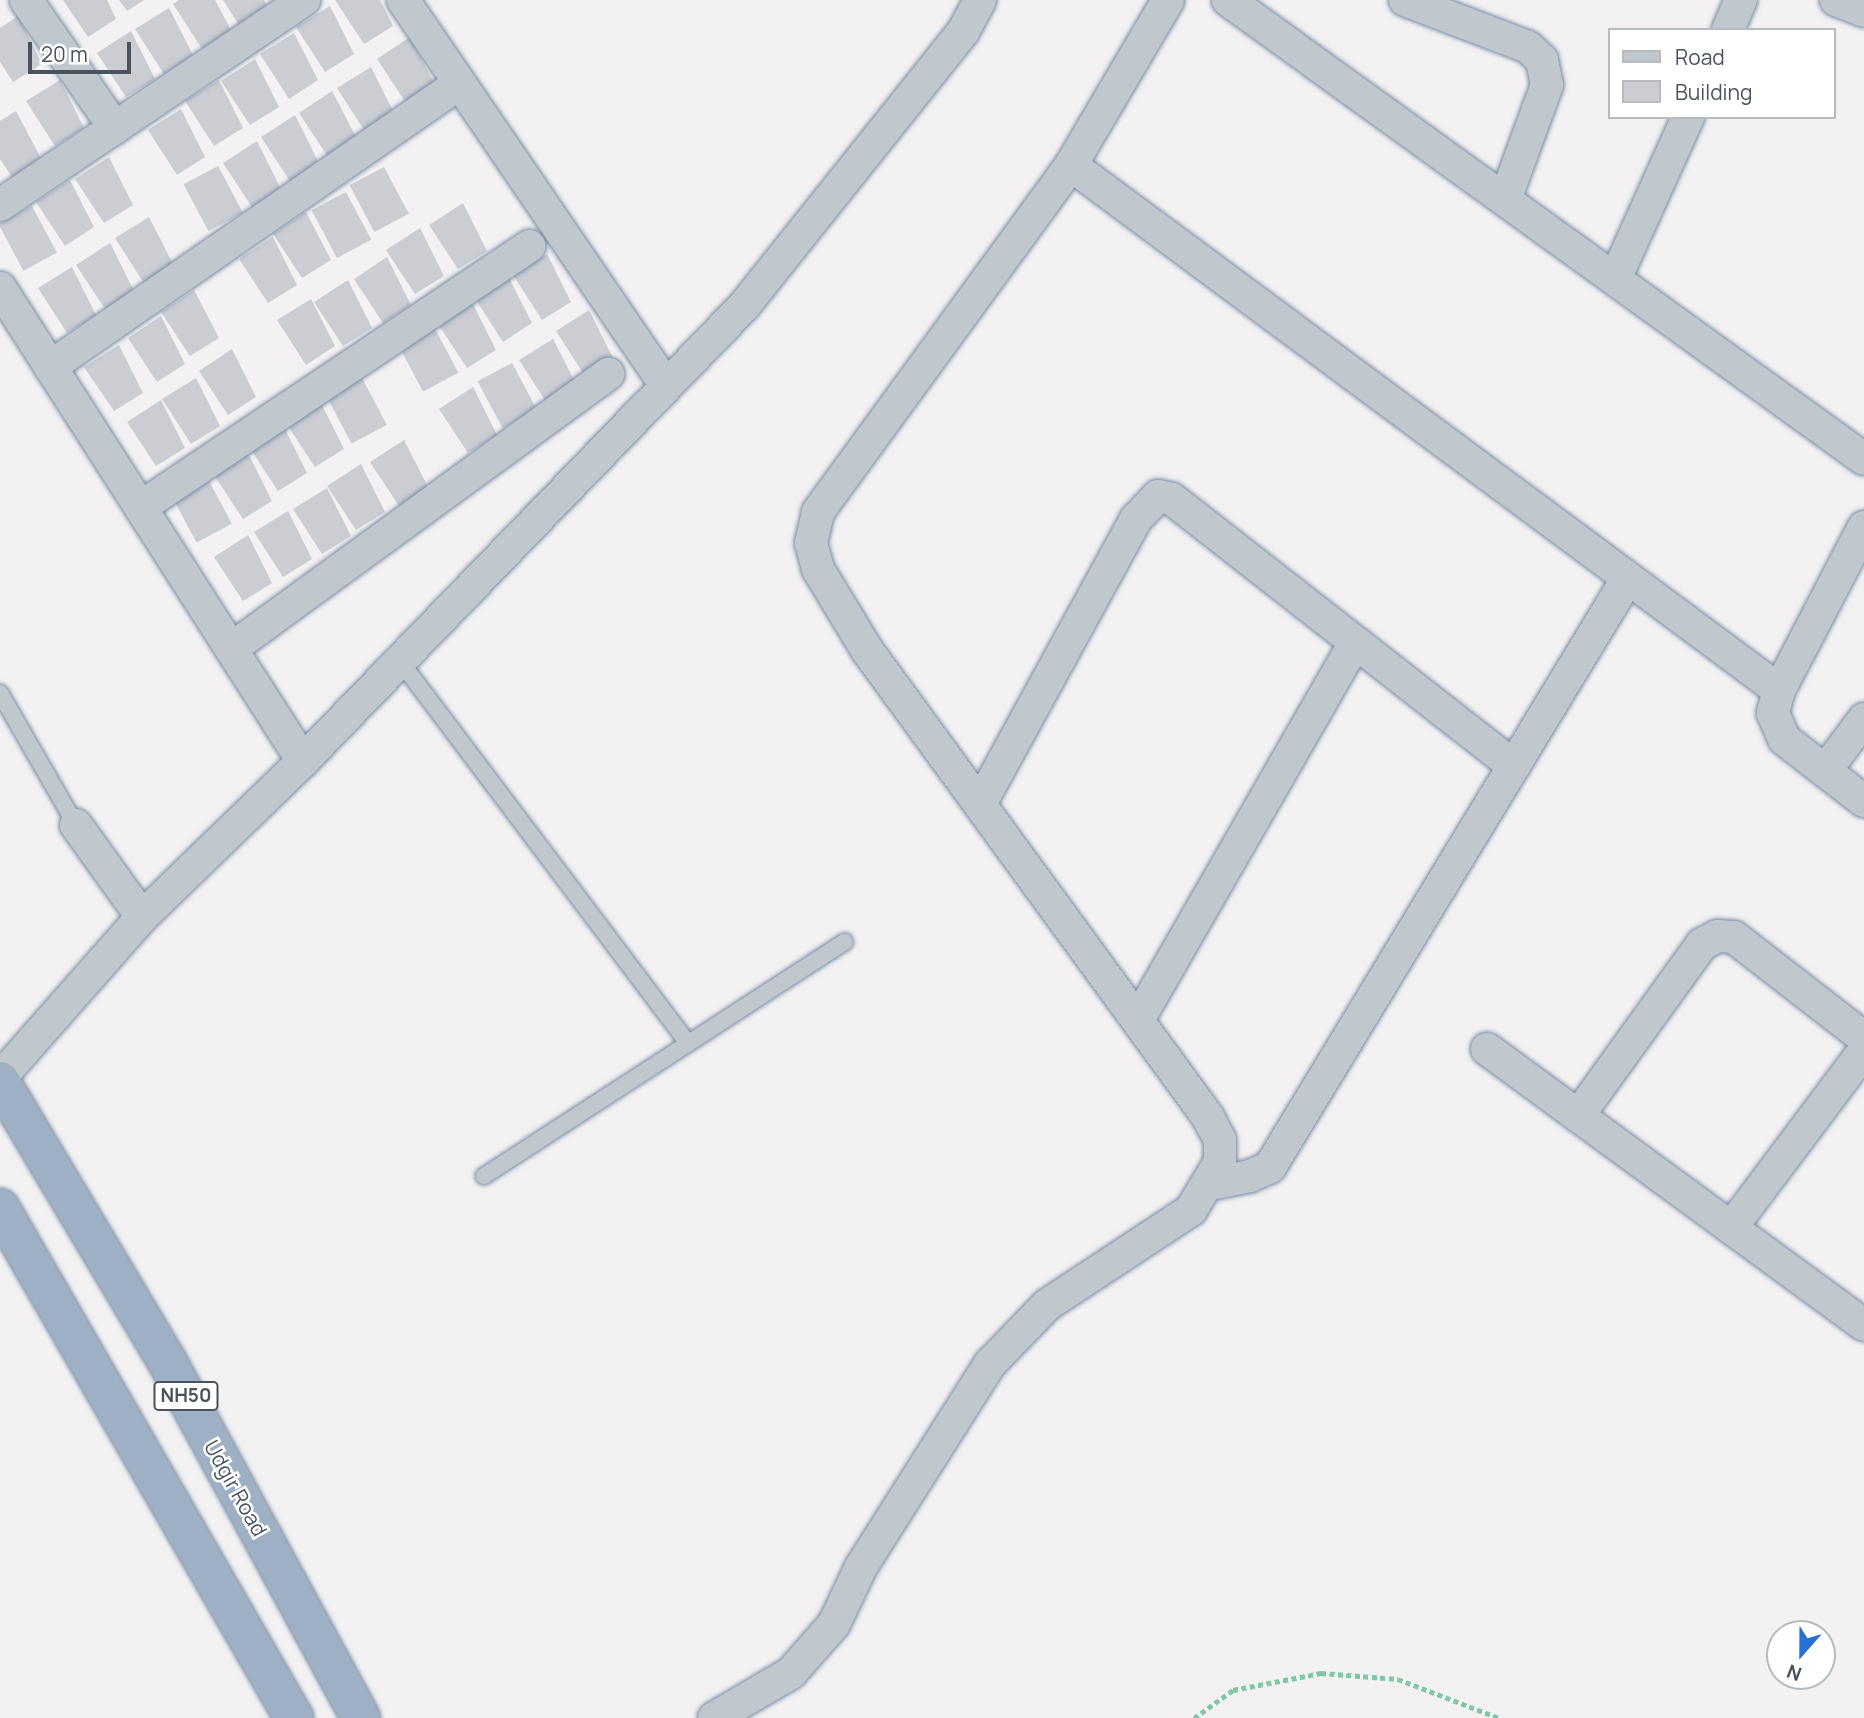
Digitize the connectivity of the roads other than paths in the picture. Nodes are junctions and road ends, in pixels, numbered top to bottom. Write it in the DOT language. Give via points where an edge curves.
graph roads {
  1 [pos="26,0"];
  2 [pos="304,0"];
  3 [pos="403,0"];
  4 [pos="980,0"];
  5 [pos="1168,0"];
  6 [pos="1228,0"];
  7 [pos="1405,0"];
  8 [pos="1741,0"];
  9 [pos="1836,0"];
  10 [pos="1864,11"];
  11 [pos="1729,28"];
  12 [pos="458,85"];
  13 [pos="1687,119"];
  14 [pos="115,128"];
  15 [pos="1071,165"];
  16 [pos="1505,200"];
  17 [pos="0,205"];
  18 [pos="530,246"];
  19 [pos="1615,279"];
  20 [pos="0,288"];
  21 [pos="50,367"];
  22 [pos="608,374"];
  23 [pos="666,386"];
  24 [pos="1864,459"];
  25 [pos="141,508"];
  26 [pos="1864,527"];
  27 [pos="1628,578"];
  28 [pos="1355,642"];
  29 [pos="231,649"];
  30 [pos="400,661"];
  31 [pos="1779,690"];
  32 [pos="0,693"];
  33 [pos="1864,719"];
  34 [pos="303,761"];
  35 [pos="1514,766"];
  36 [pos="1825,771"];
  37 [pos="1864,801"];
  38 [pos="980,804"];
  39 [pos="76,825"];
  40 [pos="142,917"];
  41 [pos="845,942"];
  42 [pos="1138,1020"];
  43 [pos="1864,1038"];
  44 [pos="688,1043"];
  45 [pos="1487,1049"];
  46 [pos="1864,1051"];
  47 [pos="0,1079"];
  48 [pos="1578,1116"];
  49 [pos="484,1175"];
  50 [pos="1210,1184"];
  51 [pos="0,1208"];
  52 [pos="1731,1228"];
  53 [pos="1864,1325"];
  54 [pos="294,1718"];
  55 [pos="361,1718"];
  56 [pos="714,1718"];
  1 -- 14 [label="street"];
  2 -- 14 [label="street"];
  3 -- 12 [label="street"];
  4 -- 23 [label="street" via="962,32 744,306"];
  5 -- 15 [label="street"];
  6 -- 16 [label="street"];
  7 -- 16 [label="street" via="1528,47 1542,60 1547,85"];
  8 -- 11 [label="street"];
  9 -- 10 [label="street"];
  12 -- 21 [label="street"];
  12 -- 23 [label="street"];
  13 -- 19 [label="street"];
  14 -- 17 [label="street"];
  15 -- 27 [label="street"];
  15 -- 38 [label="street" via="830,494 818,512 811,543 818,569 867,650"];
  16 -- 19 [label="street"];
  18 -- 25 [label="street"];
  19 -- 24 [label="street"];
  20 -- 21 [label="street"];
  21 -- 25 [label="street"];
  22 -- 29 [label="street"];
  23 -- 30 [label="street"];
  25 -- 29 [label="street"];
  26 -- 31 [label="street"];
  27 -- 31 [label="street"];
  27 -- 35 [label="street"];
  28 -- 35 [label="street"];
  28 -- 38 [label="street" via="1172,499 1158,496 1136,519"];
  28 -- 42 [label="street"];
  29 -- 34 [label="street"];
  30 -- 34 [label="street"];
  30 -- 44 [label="lane"];
  31 -- 36 [label="street" via="1773,713 1784,739"];
  32 -- 39 [label="lane"];
  33 -- 36 [label="street"];
  34 -- 40 [label="street"];
  35 -- 50 [label="street" via="1270,1167"];
  36 -- 37 [label="street"];
  38 -- 42 [label="street"];
  39 -- 40 [label="street"];
  40 -- 47 [label="street"];
  41 -- 44 [label="lane"];
  42 -- 50 [label="street" via="1209,1117 1220,1140 1220,1162"];
  43 -- 48 [label="street" via="1734,937 1718,936 1702,944"];
  44 -- 49 [label="lane"];
  45 -- 48 [label="street"];
  46 -- 52 [label="street"];
  47 -- 55 [label="highway, Udgir Road / NH50" via="168,1363"];
  48 -- 52 [label="street"];
  50 -- 56 [label="street" via="1191,1210 1047,1305 990,1364 860,1567 834,1624 791,1673"];
  51 -- 54 [label="highway, NH50"];
  52 -- 53 [label="street"];
}
